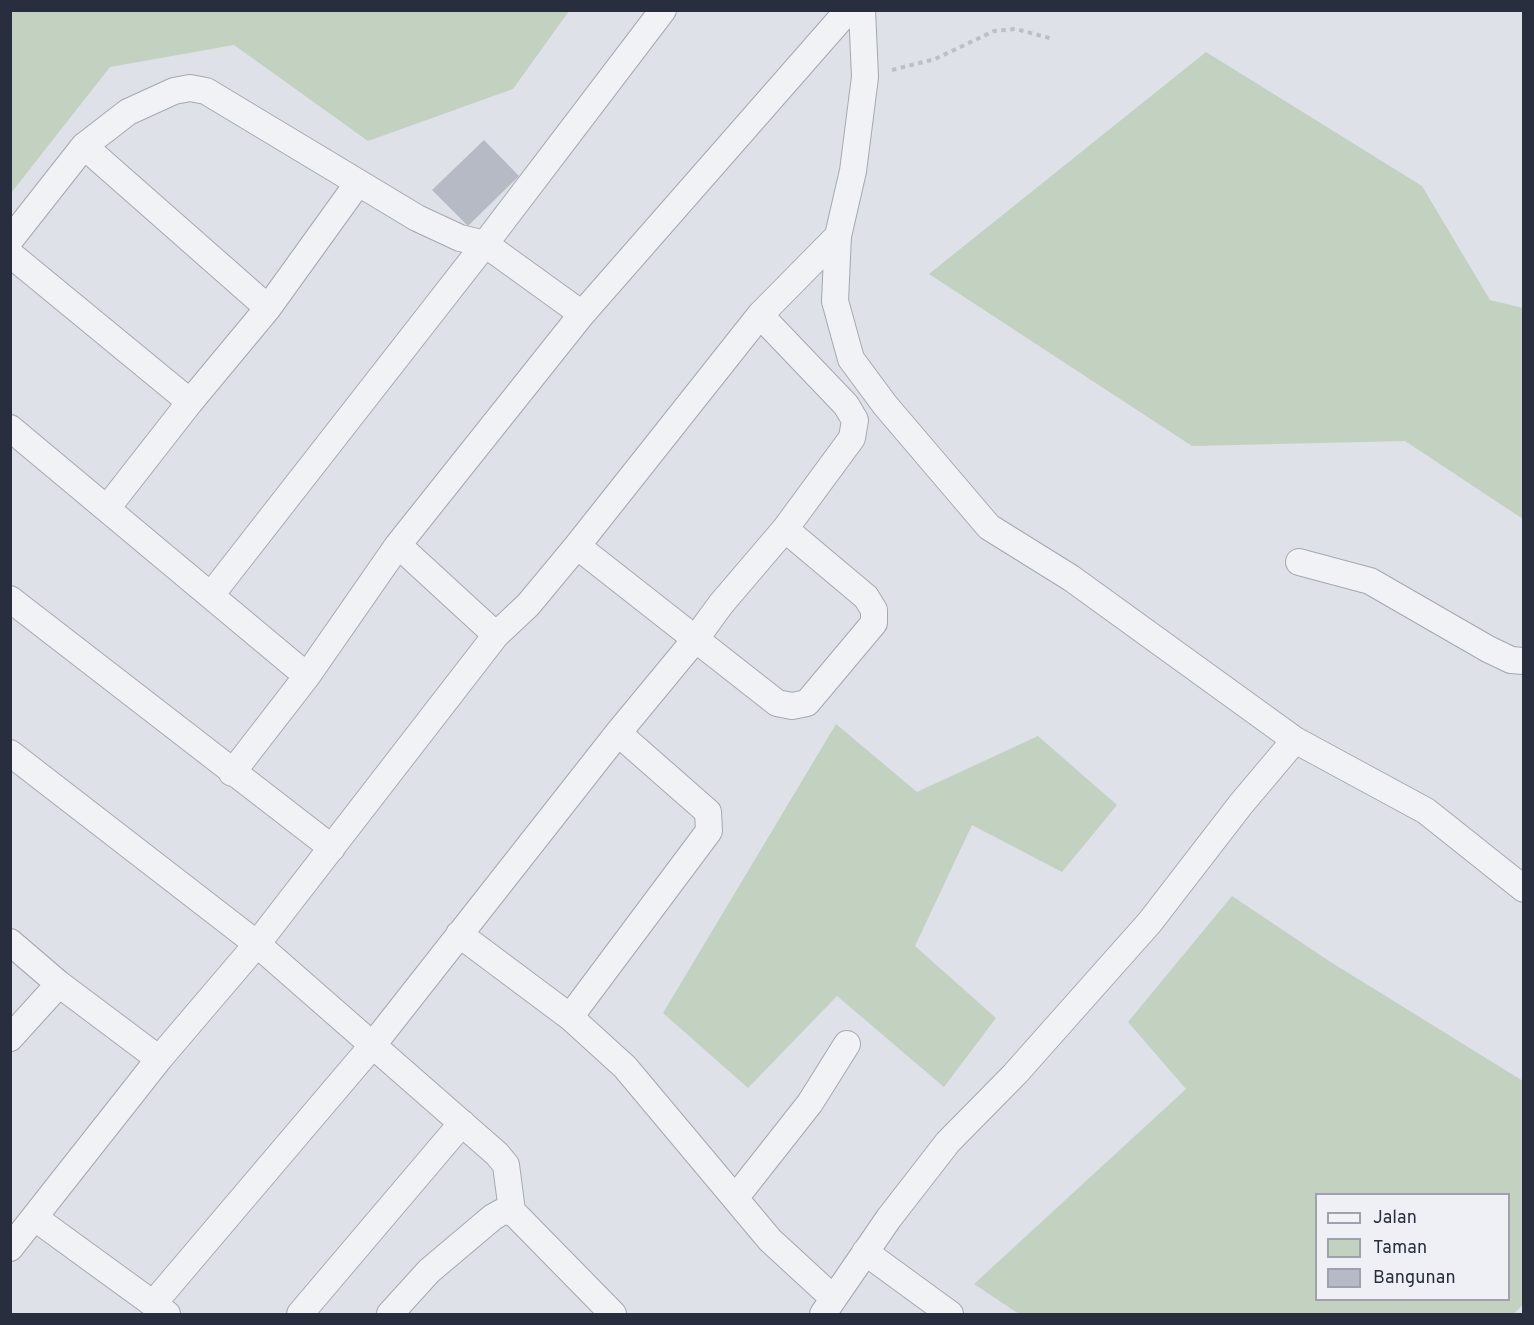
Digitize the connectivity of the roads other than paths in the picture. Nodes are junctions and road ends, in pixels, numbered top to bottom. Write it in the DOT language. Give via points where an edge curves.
graph roads {
  1 [pos="663,10"];
  2 [pos="853,13"];
  3 [pos="84,146"];
  4 [pos="358,183"];
  5 [pos="838,236"];
  6 [pos="10,240"];
  7 [pos="485,244"];
  8 [pos="10,254"];
  9 [pos="268,308"];
  10 [pos="582,314"];
  11 [pos="760,315"];
  12 [pos="190,402"];
  13 [pos="10,428"];
  14 [pos="108,507"];
  15 [pos="785,530"];
  16 [pos="398,545"];
  17 [pos="577,546"];
  18 [pos="1299,562"];
  19 [pos="212,595"];
  20 [pos="10,599"];
  21 [pos="496,634"];
  22 [pos="694,641"];
  23 [pos="1524,661"];
  24 [pos="307,676"];
  25 [pos="618,733"];
  26 [pos="1295,740"];
  27 [pos="10,753"];
  28 [pos="232,773"];
  29 [pos="332,848"];
  30 [pos="1524,889"];
  31 [pos="459,934"];
  32 [pos="10,942"];
  33 [pos="257,944"];
  34 [pos="58,984"];
  35 [pos="570,1017"];
  36 [pos="10,1038"];
  37 [pos="847,1044"];
  38 [pos="372,1046"];
  39 [pos="159,1059"];
  40 [pos="462,1123"];
  41 [pos="736,1197"];
  42 [pos="512,1211"];
  43 [pos="34,1218"];
  44 [pos="10,1248"];
  45 [pos="865,1252"];
  46 [pos="828,1306"];
  47 [pos="160,1309"];
  48 [pos="300,1314"];
  49 [pos="390,1314"];
  50 [pos="613,1314"];
  51 [pos="950,1314"];
  1 -- 7 [label="street"];
  2 -- 5 [label="street" via="865,76 853,171"];
  2 -- 10 [label="street"];
  3 -- 4 [label="street" via="128,112 190,88 206,91"];
  3 -- 6 [label="street"];
  3 -- 9 [label="street"];
  4 -- 7 [label="street" via="417,218 460,238"];
  4 -- 9 [label="street"];
  5 -- 11 [label="street"];
  5 -- 26 [label="street" via="835,301 850,359 989,527 1071,578"];
  7 -- 10 [label="street"];
  7 -- 19 [label="street"];
  8 -- 12 [label="street"];
  9 -- 12 [label="street"];
  10 -- 16 [label="street"];
  11 -- 15 [label="street" via="846,405 855,420 852,438"];
  11 -- 17 [label="street"];
  12 -- 14 [label="street"];
  13 -- 14 [label="street"];
  14 -- 19 [label="street"];
  15 -- 22 [label="street"];
  15 -- 22 [label="street" via="866,597 874,610 874,623 807,703 792,706 777,704"];
  16 -- 21 [label="street"];
  16 -- 24 [label="street"];
  17 -- 21 [label="street" via="528,605"];
  17 -- 22 [label="street"];
  18 -- 23 [label="street" via="1370,581 1511,660"];
  19 -- 24 [label="street"];
  20 -- 28 [label="street"];
  21 -- 29 [label="street"];
  22 -- 25 [label="street"];
  24 -- 28 [label="street"];
  25 -- 31 [label="street"];
  25 -- 35 [label="street" via="708,812 709,831"];
  26 -- 30 [label="street" via="1426,812"];
  26 -- 45 [label="street" via="1150,922 1016,1074 948,1142"];
  27 -- 33 [label="street"];
  28 -- 29 [label="street"];
  29 -- 33 [label="street"];
  31 -- 35 [label="street"];
  31 -- 38 [label="street"];
  32 -- 34 [label="street"];
  33 -- 38 [label="street"];
  33 -- 39 [label="street"];
  34 -- 36 [label="street"];
  34 -- 39 [label="street"];
  35 -- 41 [label="street" via="625,1067"];
  37 -- 41 [label="street" via="810,1103"];
  38 -- 40 [label="street"];
  38 -- 47 [label="street"];
  39 -- 43 [label="street"];
  40 -- 42 [label="street" via="506,1165"];
  40 -- 48 [label="street"];
  41 -- 46 [label="street"];
  42 -- 49 [label="street" via="493,1217 429,1271"];
  42 -- 50 [label="street"];
  43 -- 44 [label="street"];
  43 -- 47 [label="street"];
  45 -- 46 [label="street"];
  45 -- 51 [label="street"];
}
